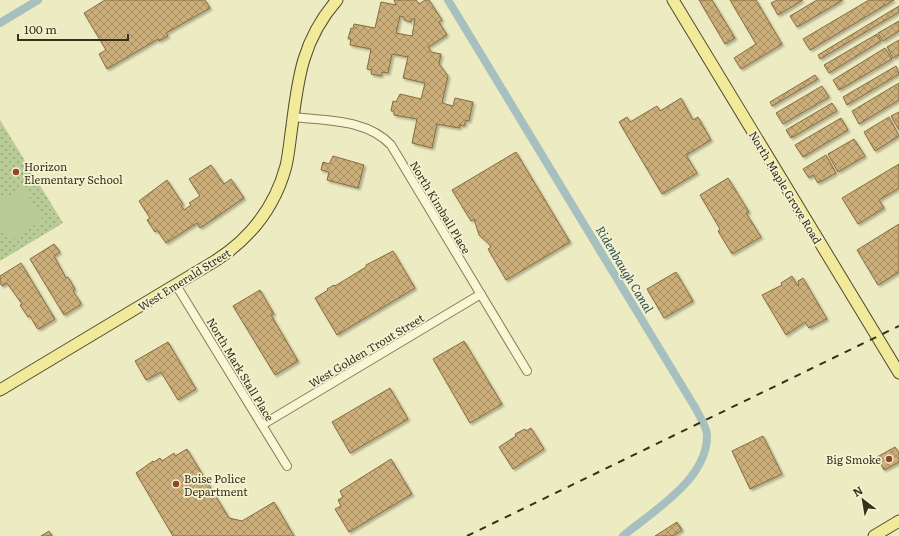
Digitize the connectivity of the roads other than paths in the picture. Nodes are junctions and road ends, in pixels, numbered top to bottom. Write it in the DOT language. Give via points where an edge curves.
graph roads {
  1 [pos="337,0"];
  2 [pos="673,0"];
  3 [pos="293,117"];
  4 [pos="176,285"];
  5 [pos="481,294"];
  6 [pos="527,370"];
  7 [pos="899,373"];
  8 [pos="0,390"];
  9 [pos="262,425"];
  10 [pos="287,466"];
  11 [pos="899,521"];
  12 [pos="874,536"];
  1 -- 3 [label="main road, West Emerald Street" via="308,44 300,67"];
  2 -- 7 [label="main road, North Maple Grove Road"];
  3 -- 4 [label="main road, West Emerald Street" via="283,177 277,194 258,224 230,252"];
  3 -- 5 [label="street, North Kimball Place" via="358,125 382,136 391,145"];
  4 -- 8 [label="main road, West Emerald Street"];
  4 -- 9 [label="street, North Mark Stall Place"];
  5 -- 6 [label="street, North Kimball Place"];
  5 -- 9 [label="street, West Golden Trout Street"];
  9 -- 10 [label="street, North Mark Stall Place"];
  11 -- 12 [label="main road"];
}
